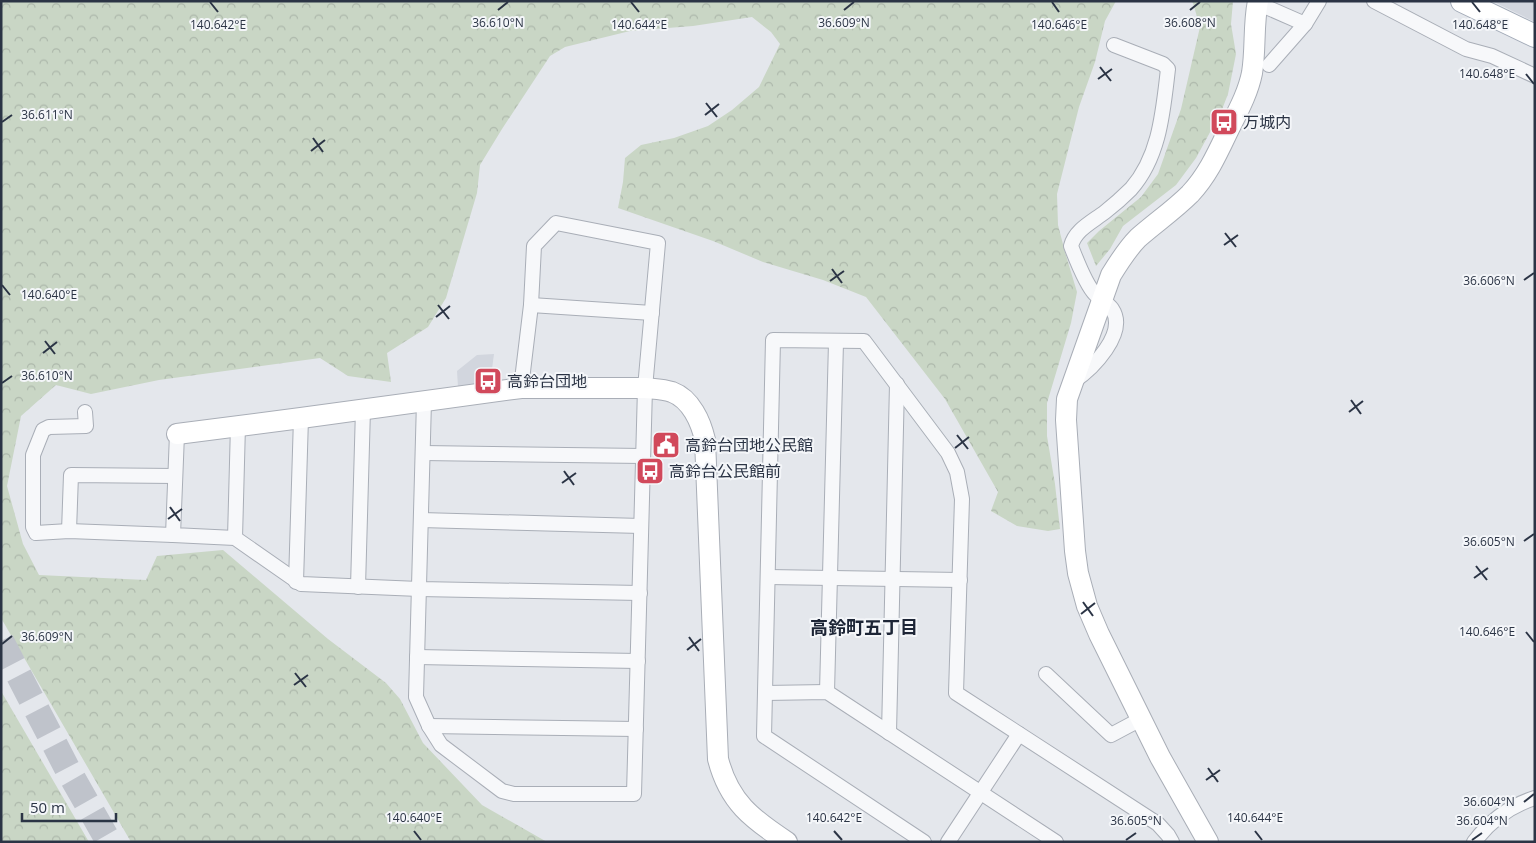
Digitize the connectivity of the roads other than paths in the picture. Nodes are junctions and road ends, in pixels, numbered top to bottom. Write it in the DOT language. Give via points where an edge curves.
graph roads {
  1 [pos="1319,1"];
  2 [pos="1374,1"];
  3 [pos="1462,1"];
  4 [pos="1257,2"];
  5 [pos="1305,24"];
  6 [pos="1535,36"];
  7 [pos="1114,46"];
  8 [pos="1269,65"];
  9 [pos="1535,76"];
  10 [pos="1101,301"];
  11 [pos="530,305"];
  12 [pos="652,313"];
  13 [pos="836,342"];
  14 [pos="897,384"];
  15 [pos="521,388"];
  16 [pos="645,388"];
  17 [pos="424,401"];
  18 [pos="363,409"];
  19 [pos="84,412"];
  20 [pos="300,418"];
  21 [pos="238,426"];
  22 [pos="176,434"];
  23 [pos="423,453"];
  24 [pos="643,456"];
  25 [pos="175,476"];
  26 [pos="421,520"];
  27 [pos="642,526"];
  28 [pos="69,531"];
  29 [pos="173,535"];
  30 [pos="235,538"];
  31 [pos="768,576"];
  32 [pos="830,577"];
  33 [pos="893,579"];
  34 [pos="960,580"];
  35 [pos="296,582"];
  36 [pos="358,587"];
  37 [pos="419,589"];
  38 [pos="640,593"];
  39 [pos="417,657"];
  40 [pos="638,661"];
  41 [pos="1046,674"];
  42 [pos="827,692"];
  43 [pos="765,693"];
  44 [pos="1141,719"];
  45 [pos="429,726"];
  46 [pos="636,729"];
  47 [pos="889,733"];
  48 [pos="1019,734"];
  49 [pos="980,793"];
  50 [pos="1535,798"];
  51 [pos="788,842"];
  52 [pos="924,842"];
  53 [pos="948,842"];
  54 [pos="1056,842"];
  55 [pos="1172,842"];
  56 [pos="1208,842"];
  57 [pos="1474,842"];
  1 -- 5 [label="street"];
  2 -- 9 [label="street" via="1466,49 1492,56"];
  3 -- 6 [label="main road"];
  4 -- 5 [label="street"];
  4 -- 10 [label="street" via="1254,60 1248,87 1211,165 1191,193 1121,257"];
  5 -- 8 [label="street"];
  7 -- 10 [label="street" via="1163,64 1168,69 1162,121 1145,169 1118,202 1082,228 1072,240 1074,254 1092,291"];
  10 -- 44 [label="street" via="1067,400 1075,551 1087,606"];
  11 -- 12 [label="street"];
  11 -- 12 [label="street" via="534,246 556,223 658,243"];
  11 -- 15 [label="street"];
  12 -- 16 [label="street"];
  13 -- 14 [label="street" via="864,341"];
  13 -- 31 [label="street" via="773,340"];
  13 -- 32 [label="street"];
  14 -- 33 [label="street"];
  14 -- 34 [label="street" via="948,453 957,472 962,498"];
  15 -- 16 [label="street"];
  15 -- 17 [label="street"];
  16 -- 24 [label="street"];
  16 -- 51 [label="street" via="675,393 696,413 704,440 718,759 722,774 741,806"];
  17 -- 18 [label="street"];
  17 -- 23 [label="street"];
  18 -- 20 [label="street"];
  18 -- 36 [label="street"];
  19 -- 28 [label="street" via="86,426 43,430 33,455 33,527 36,532"];
  20 -- 21 [label="street"];
  20 -- 35 [label="street"];
  21 -- 22 [label="street"];
  21 -- 30 [label="street"];
  22 -- 25 [label="street"];
  23 -- 24 [label="street"];
  23 -- 26 [label="street"];
  24 -- 27 [label="street"];
  25 -- 28 [label="street" via="70,475"];
  25 -- 29 [label="street"];
  26 -- 27 [label="street"];
  26 -- 37 [label="street"];
  27 -- 38 [label="street"];
  28 -- 29 [label="street"];
  29 -- 30 [label="street"];
  30 -- 35 [label="street"];
  31 -- 32 [label="street"];
  31 -- 43 [label="street"];
  32 -- 33 [label="street"];
  32 -- 42 [label="street"];
  33 -- 34 [label="street"];
  33 -- 47 [label="street"];
  34 -- 48 [label="street" via="956,693"];
  35 -- 36 [label="street"];
  36 -- 37 [label="street"];
  37 -- 38 [label="street"];
  37 -- 39 [label="street"];
  38 -- 40 [label="street"];
  39 -- 40 [label="street"];
  39 -- 45 [label="street" via="416,697"];
  40 -- 46 [label="street"];
  41 -- 44 [label="street" via="1111,735"];
  42 -- 43 [label="street"];
  42 -- 47 [label="street"];
  43 -- 52 [label="street" via="764,736"];
  44 -- 56 [label="street"];
  45 -- 46 [label="street"];
  45 -- 46 [label="street" via="440,745 502,791 514,794 634,794"];
  47 -- 49 [label="street"];
  48 -- 49 [label="street"];
  48 -- 55 [label="street" via="1154,821"];
  49 -- 53 [label="street"];
  49 -- 54 [label="street"];
  50 -- 57 [label="street" via="1513,806 1496,818"];
}
